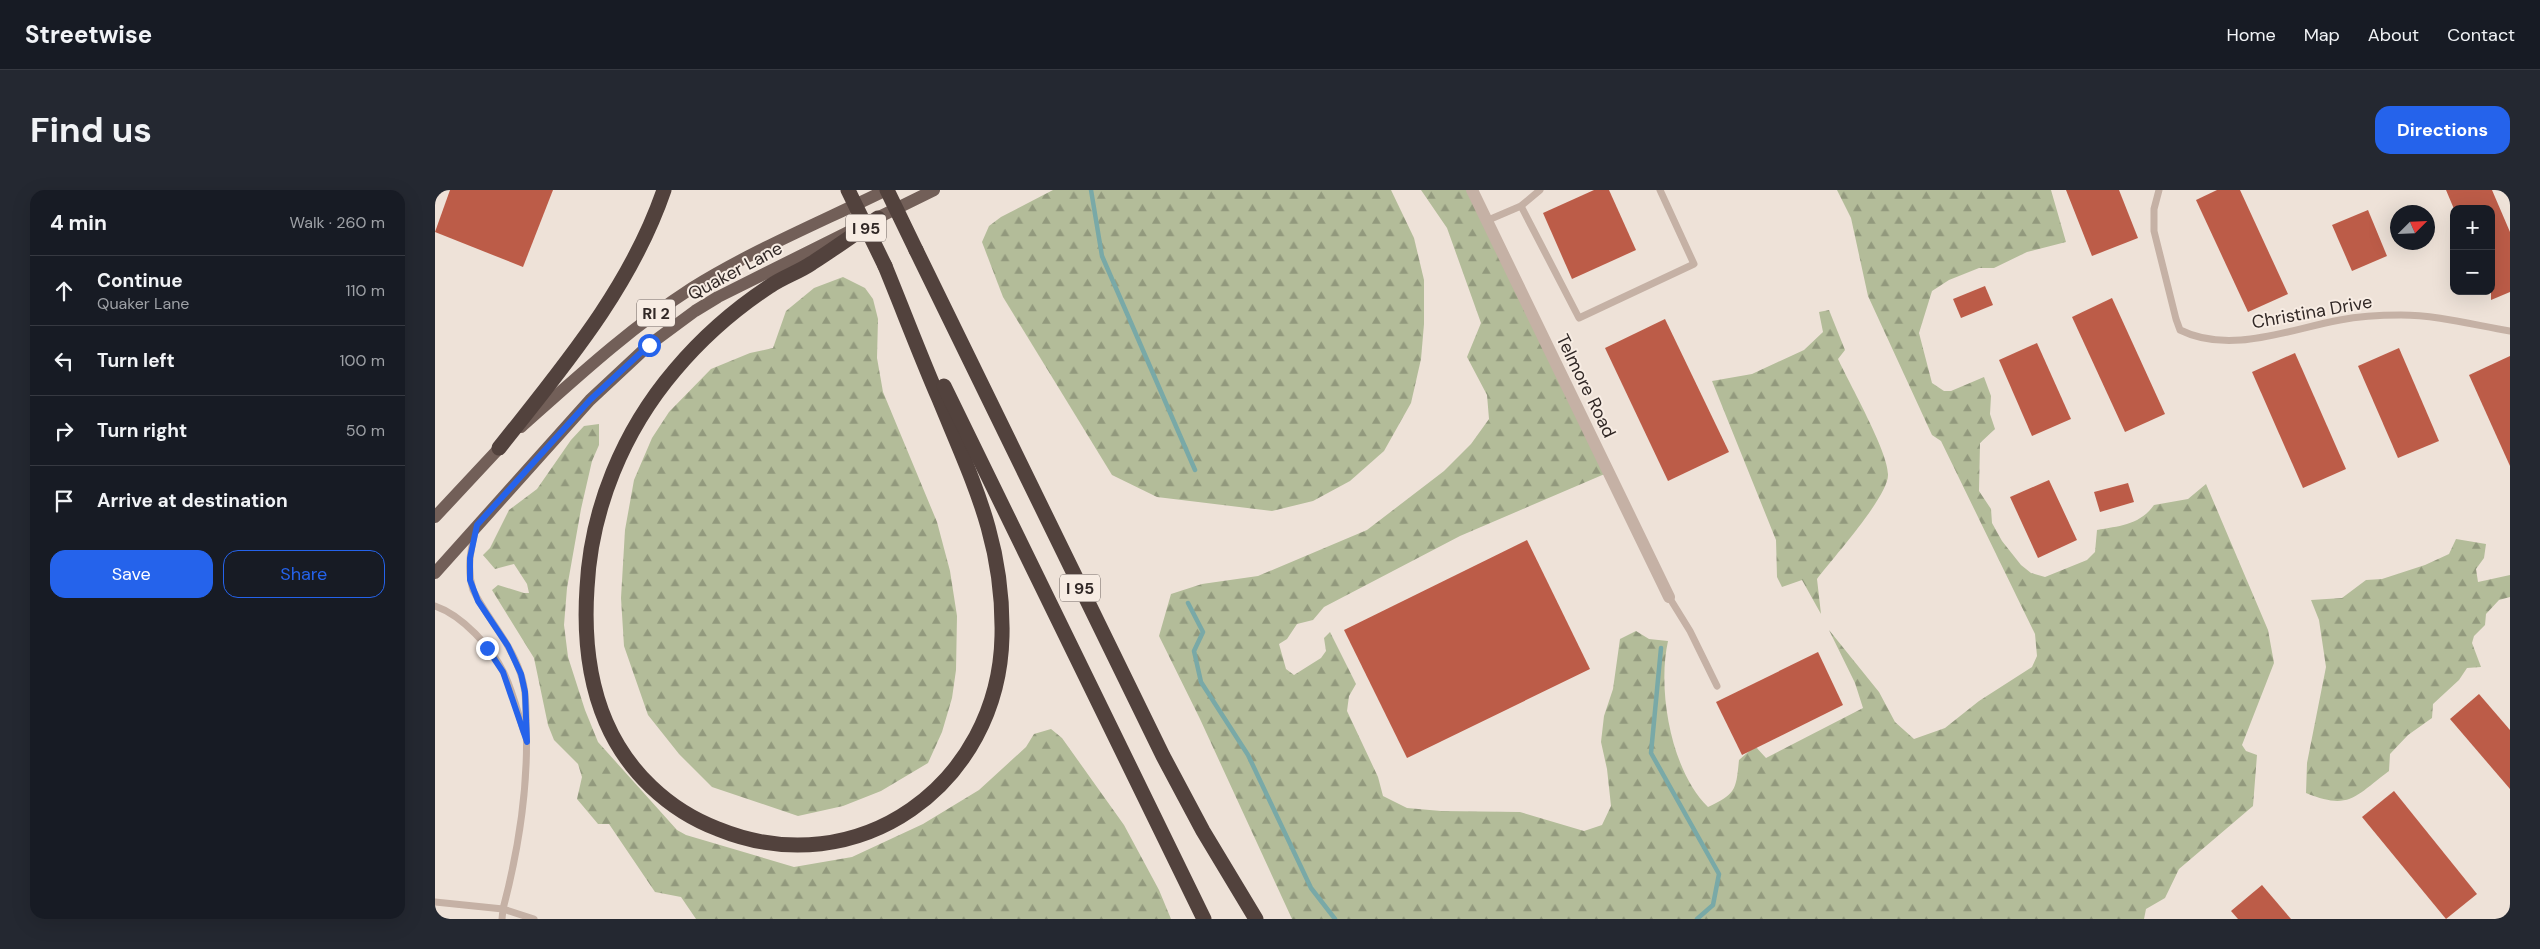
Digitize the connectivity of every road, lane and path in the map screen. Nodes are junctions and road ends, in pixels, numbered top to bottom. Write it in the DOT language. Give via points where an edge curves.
graph roads {
  1 [pos="663,190"];
  2 [pos="848,190"];
  3 [pos="886,190"];
  4 [pos="934,190"];
  5 [pos="1472,190"];
  6 [pos="1539,190"];
  7 [pos="1660,190"];
  8 [pos="2159,190"];
  9 [pos="1521,206"];
  10 [pos="878,218"];
  11 [pos="1486,221"];
  12 [pos="885,266"];
  13 [pos="2510,331"];
  14 [pos="499,448"];
  15 [pos="435,517"];
  16 [pos="477,525"];
  17 [pos="435,573"];
  18 [pos="1669,597"];
  19 [pos="435,606"];
  20 [pos="1717,686"];
  21 [pos="527,742"];
  22 [pos="435,902"];
  23 [pos="503,909"];
  24 [pos="502,919"];
  25 [pos="534,919"];
  26 [pos="1204,919"];
  27 [pos="1257,919"];
  1 -- 14 [label="highway" via="641,244 605,310"];
  2 -- 12 [label="highway, I 95, bridge"];
  3 -- 14 [label="main road, Quaker Lane / RI 2" via="744,260 676,299 602,355"];
  3 -- 27 [label="highway, I 95, bridge" via="1163,756 1203,831"];
  4 -- 10 [label="main road, Quaker Lane / RI 2"];
  5 -- 11 [label="street, Telmore Road"];
  6 -- 9 [label="lane"];
  7 -- 9 [label="lane" via="1694,264 1579,318"];
  8 -- 13 [label="lane, Christina Drive" via="2154,209 2154,231 2180,330 2214,340 2238,340 2342,320 2403,315"];
  9 -- 11 [label="lane"];
  10 -- 12 [label="highway" via="808,266 754,297 710,333 677,368 649,404 623,448 607,488 595,532 587,578 587,631 593,685 606,722 623,753 659,794 692,818 746,839 784,845 824,844 860,835 902,816 937,789 961,761 983,724 998,678 1001,607 996,558 986,513"];
  10 -- 16 [label="main road, Quaker Lane / RI 2" via="739,286 672,328 590,400"];
  11 -- 18 [label="street, Telmore Road"];
  12 -- 26 [label="highway, I 95"];
  14 -- 15 [label="main road, Quaker Lane / RI 2"];
  16 -- 17 [label="main road, Quaker Lane / RI 2"];
  16 -- 21 [label="lane" via="470,558 470,580 478,601 508,646 521,674"];
  18 -- 20 [label="lane"];
  19 -- 21 [label="lane" via="464,625 495,659 508,684"];
  21 -- 23 [label="lane" via="524,799"];
  22 -- 23 [label="lane"];
  23 -- 24 [label="lane"];
  23 -- 25 [label="lane"];
}
